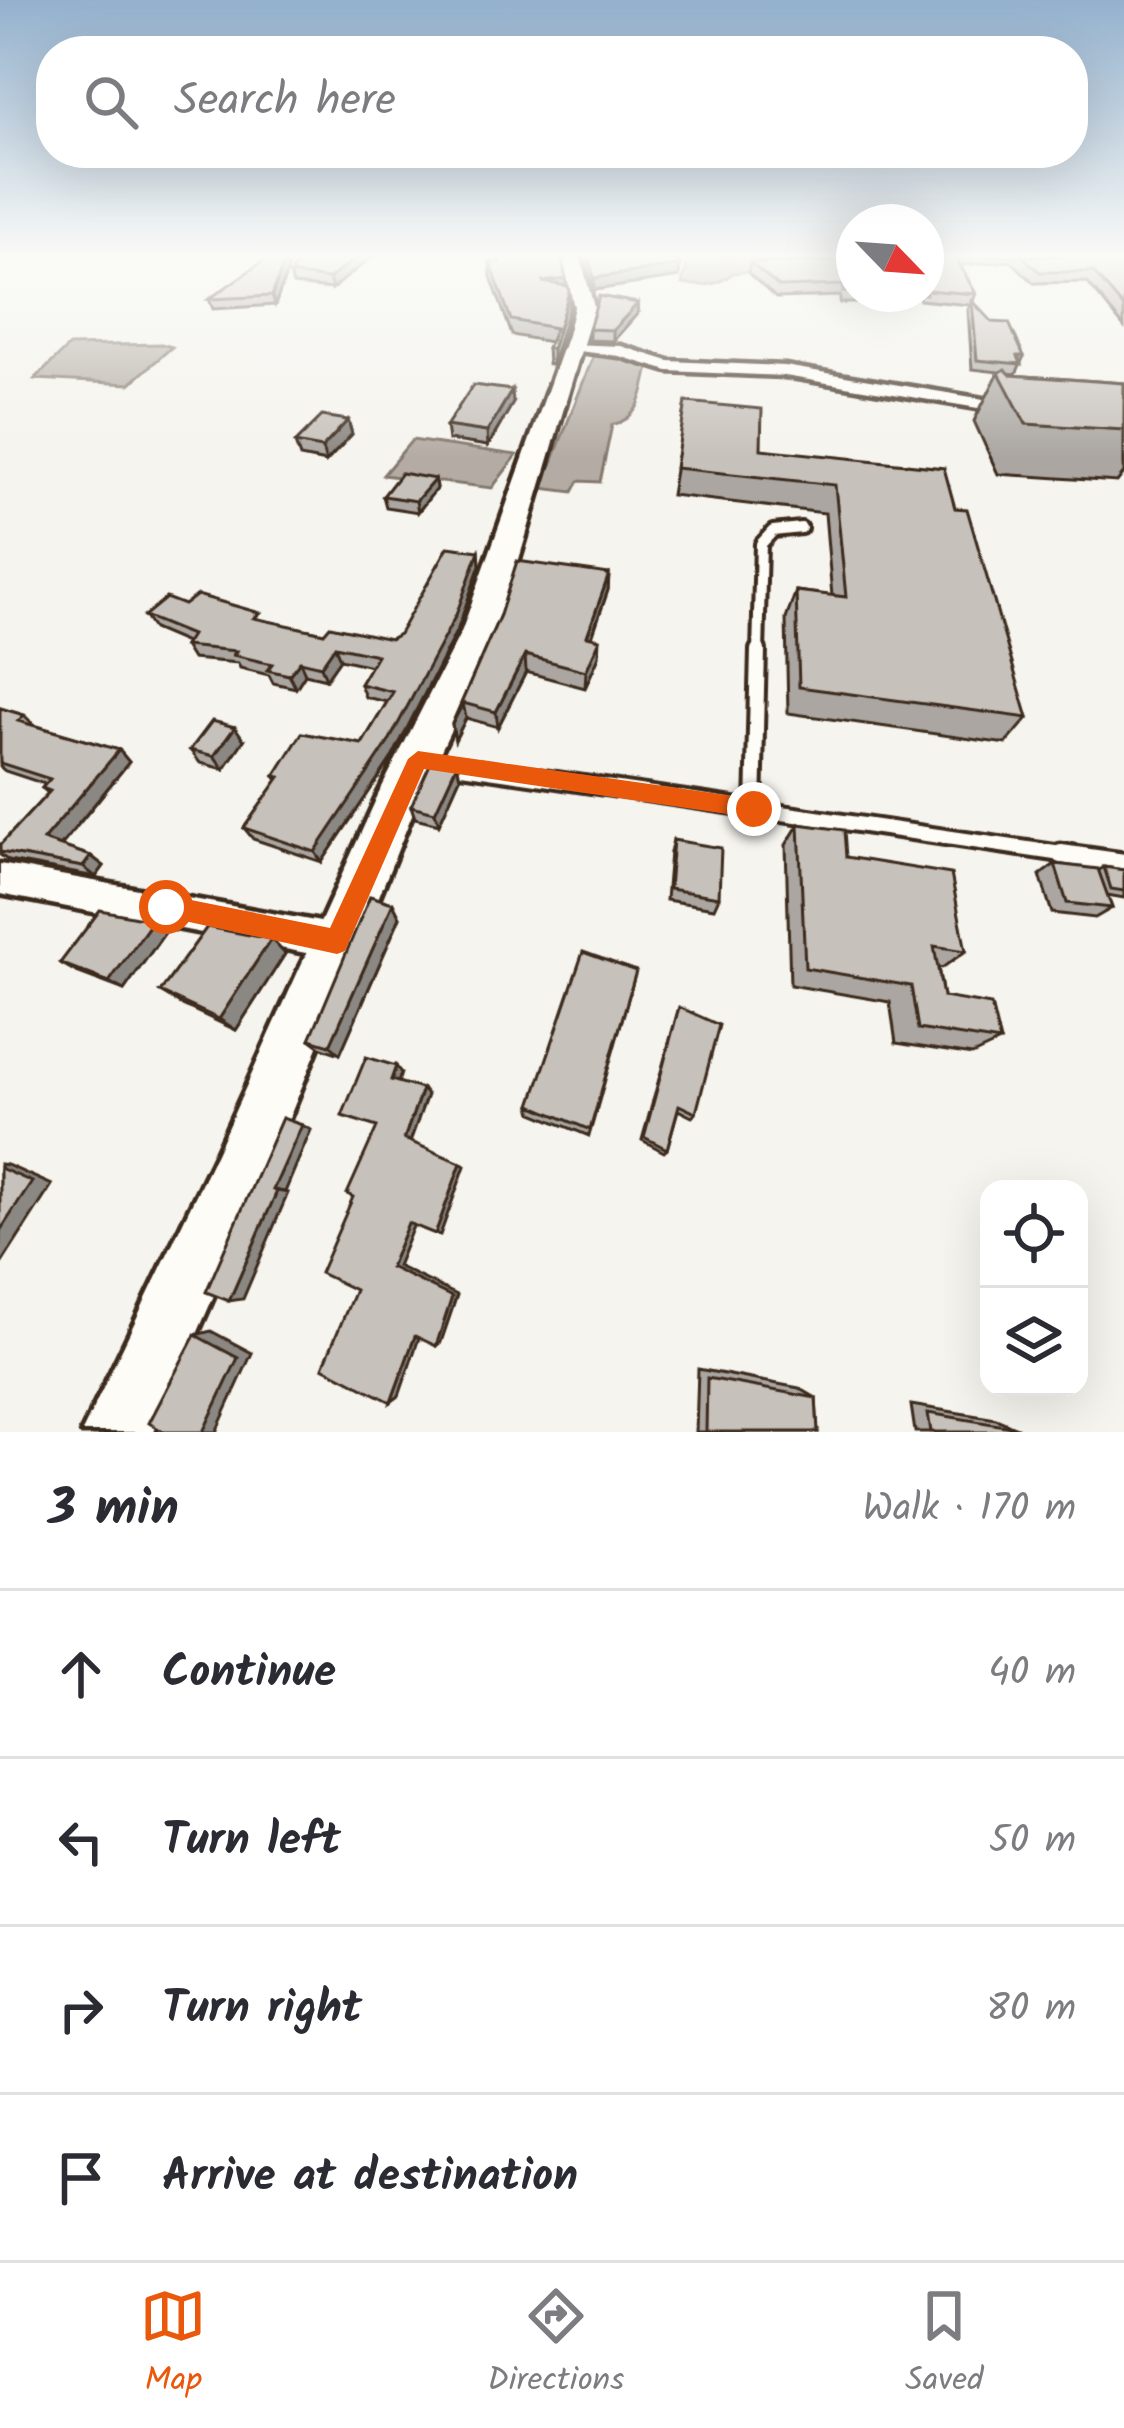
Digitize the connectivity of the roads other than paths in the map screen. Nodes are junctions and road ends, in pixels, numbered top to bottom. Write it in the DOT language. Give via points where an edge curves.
graph roads {
  1 [pos="581,323"];
  2 [pos="575,347"];
  3 [pos="1030,411"];
  4 [pos="801,528"];
  5 [pos="418,759"];
  6 [pos="754,809"];
  7 [pos="1124,863"];
  8 [pos="0,879"];
  9 [pos="337,942"];
  10 [pos="118,1432"];
  1 -- 2 [label="street"];
  2 -- 3 [label="street"];
  2 -- 5 [label="street" via="480,630"];
  4 -- 6 [label="lane" via="772,531 761,544"];
  5 -- 6 [label="lane"];
  5 -- 9 [label="street"];
  6 -- 7 [label="lane"];
  8 -- 9 [label="street"];
  9 -- 10 [label="street"];
}
